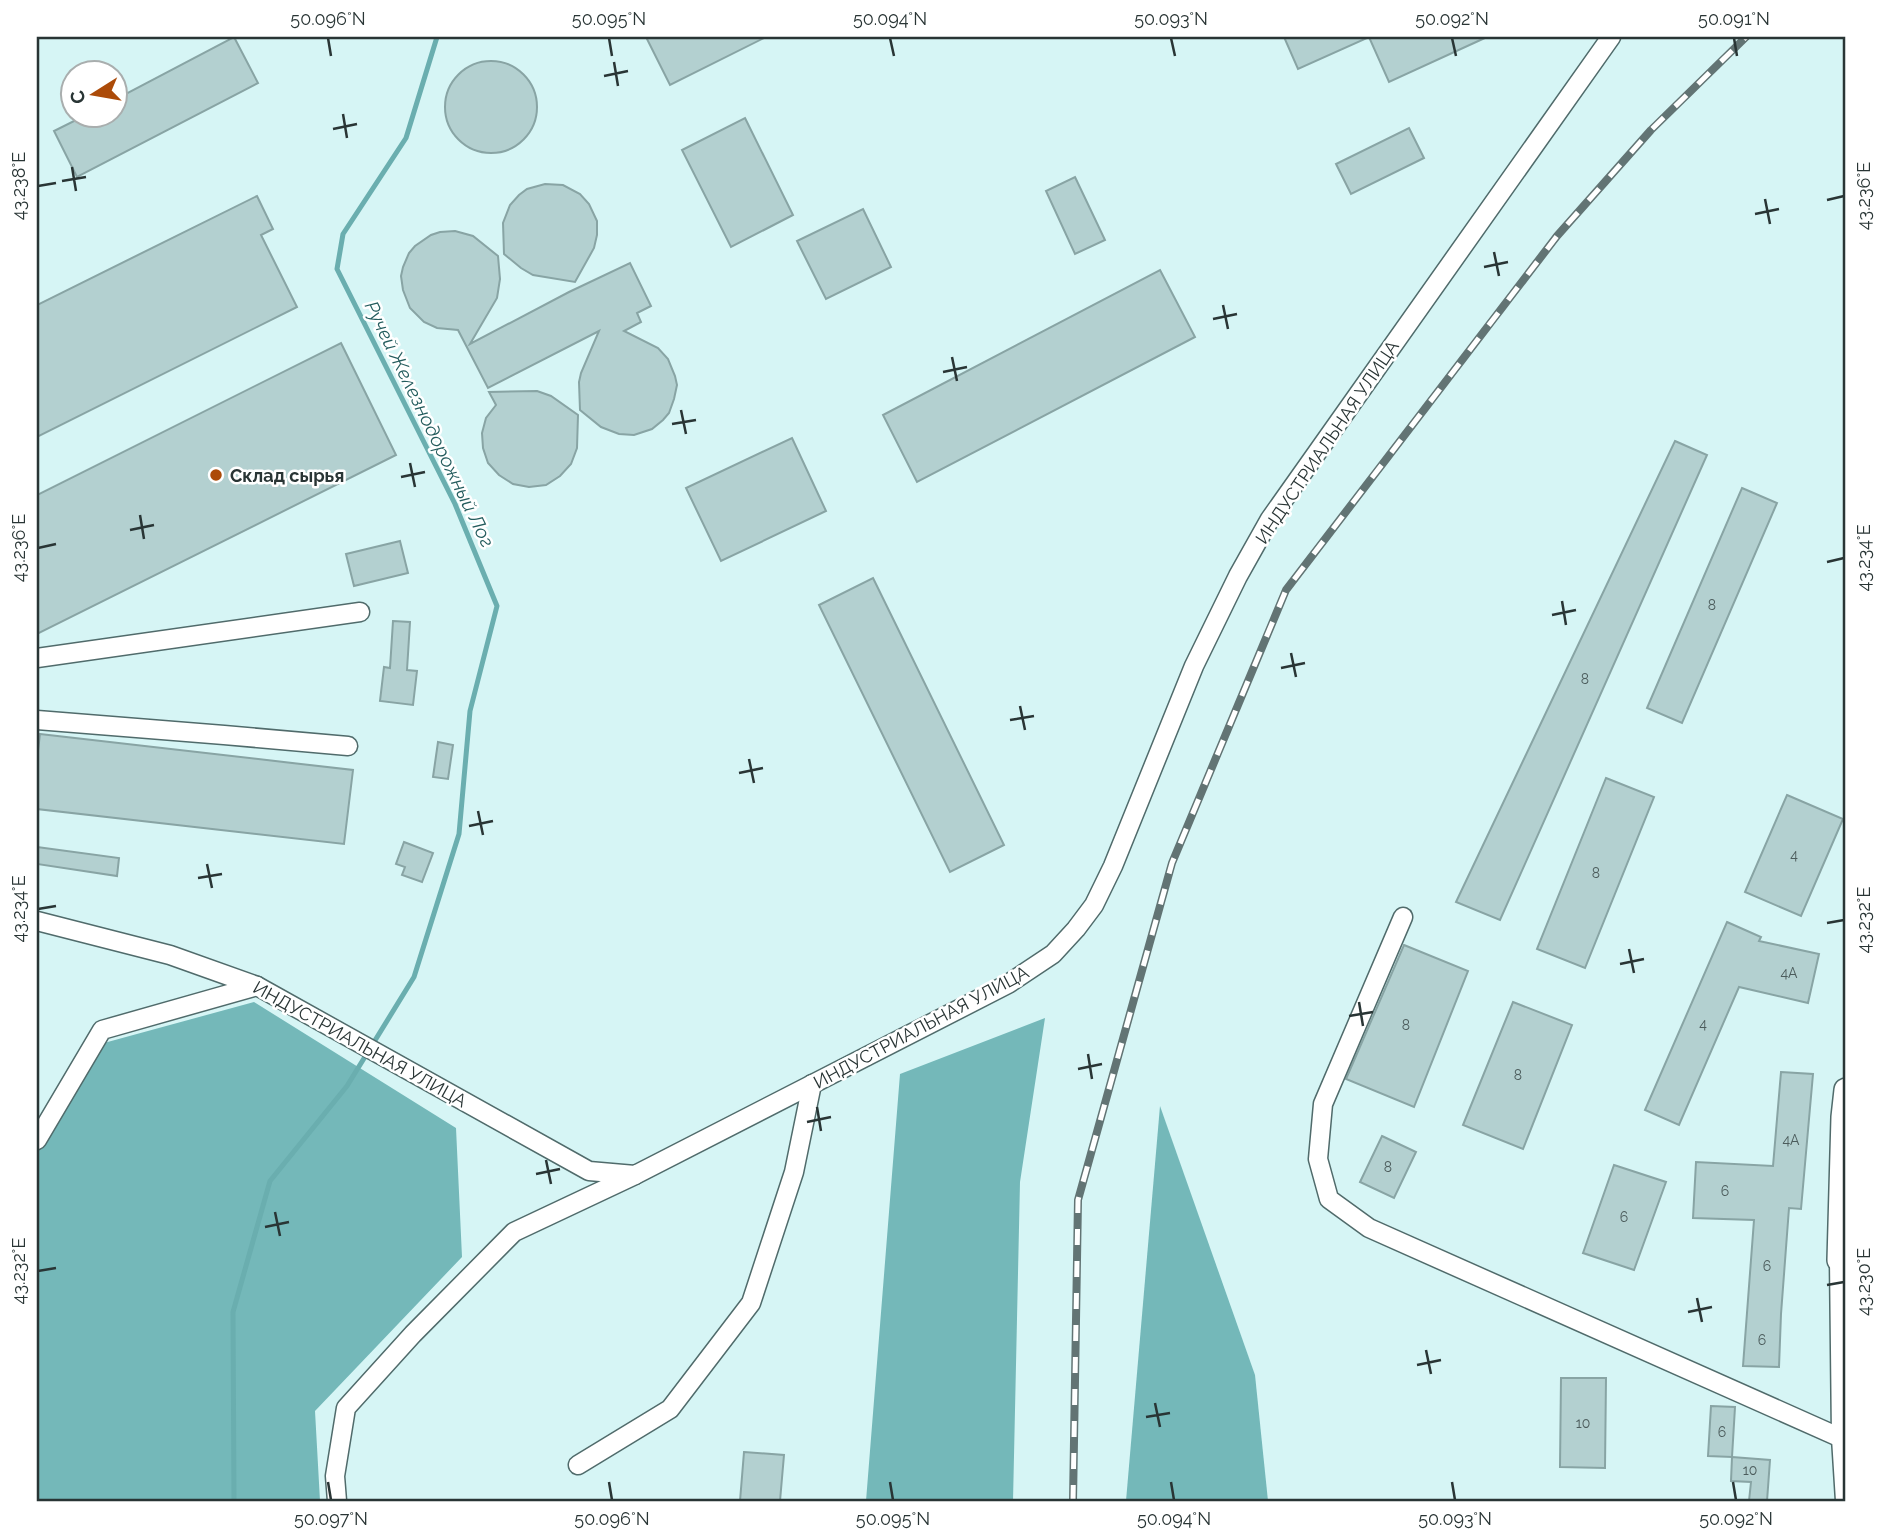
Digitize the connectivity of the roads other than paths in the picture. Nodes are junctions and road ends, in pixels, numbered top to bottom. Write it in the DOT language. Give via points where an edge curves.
graph roads {
  1 [pos="1611,37"];
  2 [pos="360,612"];
  3 [pos="37,658"];
  4 [pos="37,720"];
  5 [pos="348,746"];
  6 [pos="1404,917"];
  7 [pos="37,921"];
  8 [pos="257,986"];
  9 [pos="812,1084"];
  10 [pos="1846,1090"];
  11 [pos="37,1140"];
  12 [pos="635,1175"];
  13 [pos="1842,1260"];
  14 [pos="1841,1438"];
  15 [pos="578,1465"];
  16 [pos="337,1501"];
  17 [pos="1845,1501"];
  1 -- 9 [label="street, ИНДУСТРИАЛЬНАЯ УЛИЦА" via="1270,519 1194,666 1104,885 1076,929 1054,954 1008,984"];
  2 -- 3 [label="street"];
  4 -- 5 [label="street"];
  6 -- 14 [label="street" via="1323,1104 1318,1159 1329,1199 1369,1228"];
  7 -- 8 [label="street, ИНДУСТРИАЛЬНАЯ УЛИЦА" via="170,955"];
  8 -- 11 [label="street" via="102,1030"];
  8 -- 12 [label="street, ИНДУСТРИАЛЬНАЯ УЛИЦА" via="589,1171"];
  9 -- 12 [label="street, ИНДУСТРИАЛЬНАЯ УЛИЦА"];
  9 -- 15 [label="street" via="794,1172 751,1303 670,1409"];
  10 -- 13 [label="main road"];
  12 -- 16 [label="street" via="514,1232 413,1334 346,1408 335,1476"];
  13 -- 14 [label="street"];
  14 -- 17 [label="street"];
}
